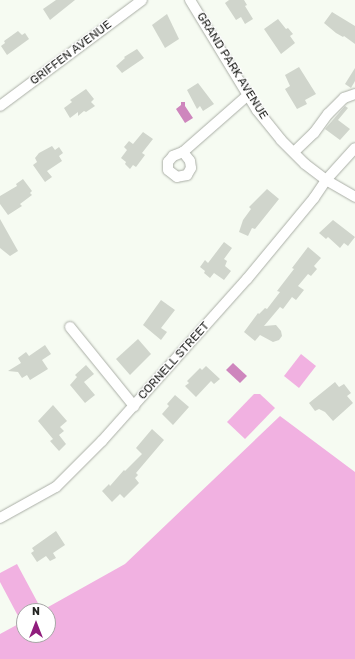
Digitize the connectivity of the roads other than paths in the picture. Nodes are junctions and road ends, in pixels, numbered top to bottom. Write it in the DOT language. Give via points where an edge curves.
graph roads {
  1 [pos="142,0"];
  2 [pos="190,0"];
  3 [pos="355,94"];
  4 [pos="248,95"];
  5 [pos="0,106"];
  6 [pos="355,148"];
  7 [pos="183,152"];
  8 [pos="294,152"];
  9 [pos="326,180"];
  10 [pos="355,197"];
  11 [pos="70,327"];
  12 [pos="134,406"];
  13 [pos="0,518"];
  1 -- 5 [label="street, GRIFFEN AVENUE"];
  2 -- 4 [label="street, GRAND PARK AVENUE"];
  3 -- 8 [label="street" via="344,98"];
  4 -- 7 [label="street"];
  4 -- 8 [label="street, GRAND PARK AVENUE" via="257,110"];
  6 -- 9 [label="street, CORNELL STREET"];
  8 -- 9 [label="street, GRAND PARK AVENUE"];
  9 -- 10 [label="street, GRAND PARK AVENUE"];
  9 -- 12 [label="street, CORNELL STREET" via="247,280"];
  11 -- 12 [label="street"];
  12 -- 13 [label="street, CORNELL STREET" via="56,487"];
}
